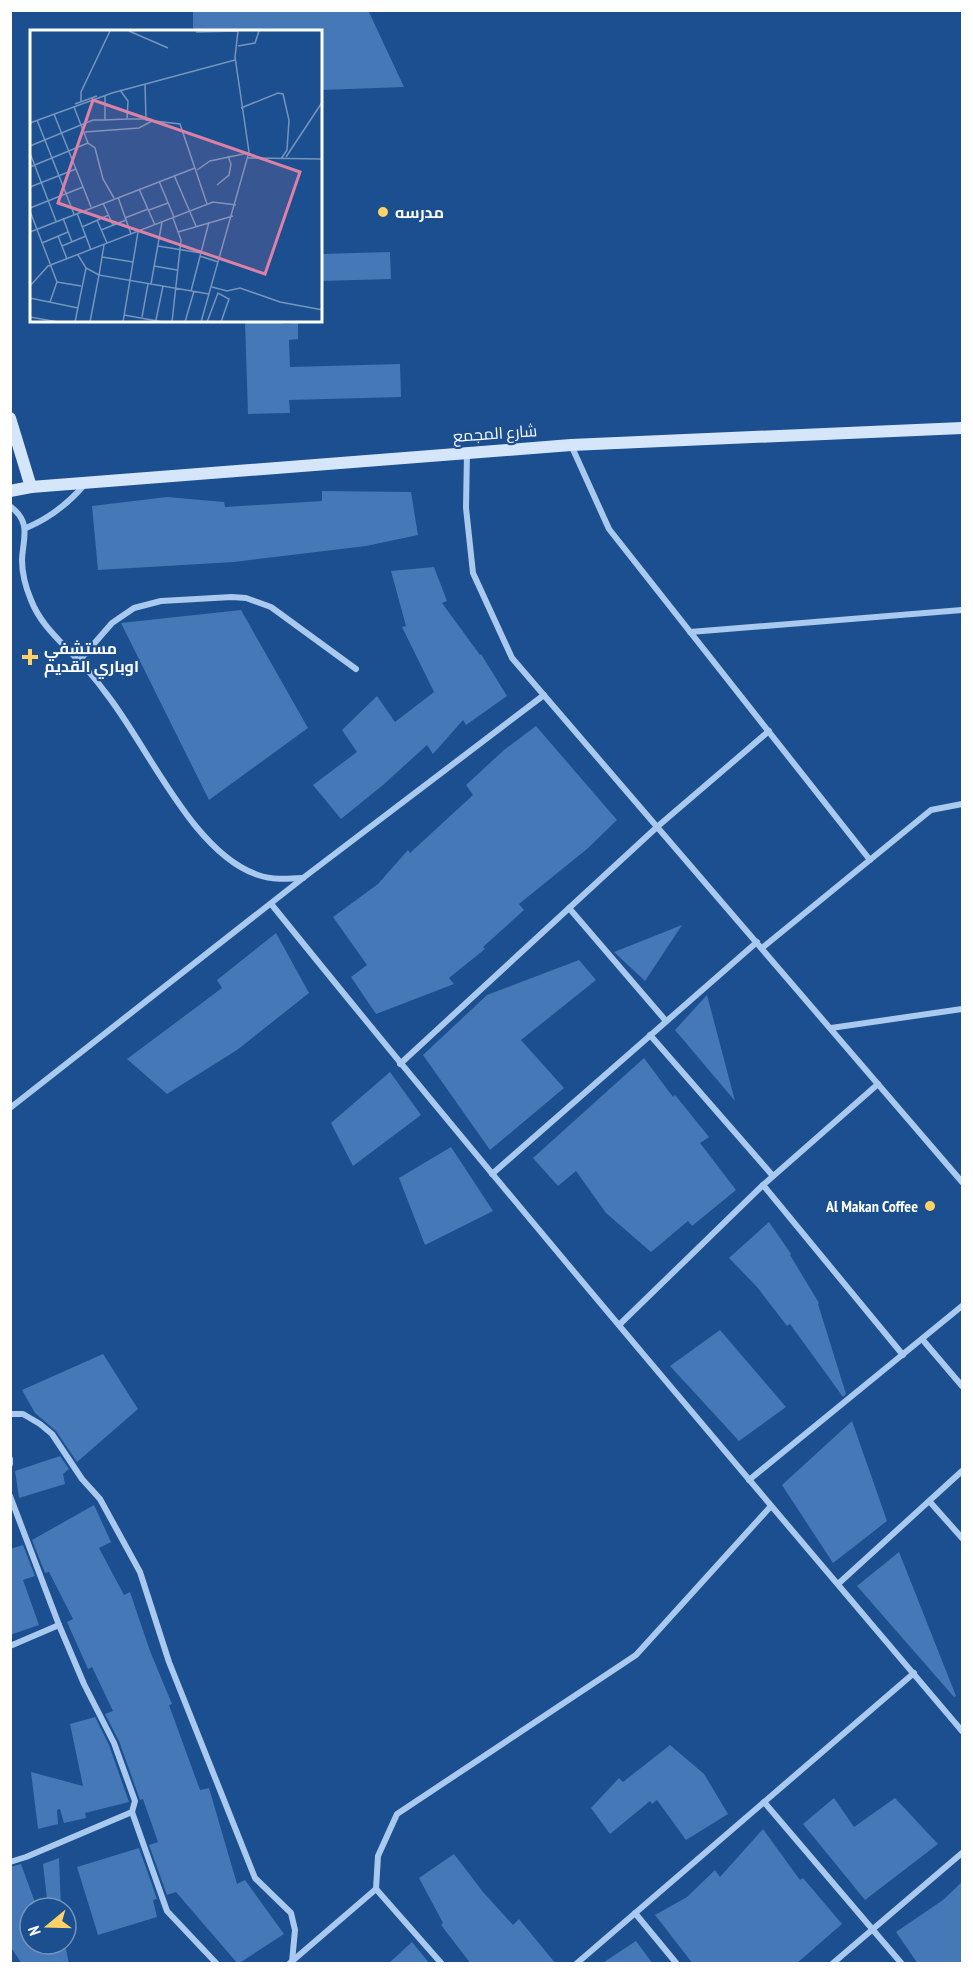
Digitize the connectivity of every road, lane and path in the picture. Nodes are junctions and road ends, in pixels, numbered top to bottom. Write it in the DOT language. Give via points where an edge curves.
graph roads {
  1 [pos="10,418"];
  2 [pos="963,428"];
  3 [pos="571,445"];
  4 [pos="467,452"];
  5 [pos="85,483"];
  6 [pos="31,487"];
  7 [pos="10,491"];
  8 [pos="10,506"];
  9 [pos="26,528"];
  10 [pos="963,610"];
  11 [pos="690,632"];
  12 [pos="79,661"];
  13 [pos="356,669"];
  14 [pos="544,695"];
  15 [pos="769,731"];
  16 [pos="963,804"];
  17 [pos="657,827"];
  18 [pos="870,860"];
  19 [pos="303,878"];
  20 [pos="272,905"];
  21 [pos="569,908"];
  22 [pos="759,945"];
  23 [pos="963,1009"];
  24 [pos="666,1021"];
  25 [pos="831,1029"];
  26 [pos="651,1035"];
  27 [pos="400,1064"];
  28 [pos="878,1084"];
  29 [pos="10,1108"];
  30 [pos="492,1174"];
  31 [pos="773,1176"];
  32 [pos="963,1182"];
  33 [pos="763,1185"];
  34 [pos="963,1306"];
  35 [pos="619,1325"];
  36 [pos="922,1339"];
  37 [pos="903,1355"];
  38 [pos="963,1386"];
  39 [pos="10,1414"];
  40 [pos="10,1459"];
  41 [pos="10,1464"];
  42 [pos="963,1471"];
  43 [pos="749,1480"];
  44 [pos="10,1496"];
  45 [pos="930,1502"];
  46 [pos="771,1506"];
  47 [pos="963,1538"];
  48 [pos="838,1584"];
  49 [pos="59,1625"];
  50 [pos="10,1646"];
  51 [pos="914,1673"];
  52 [pos="963,1731"];
  53 [pos="764,1802"];
  54 [pos="132,1812"];
  55 [pos="963,1853"];
  56 [pos="10,1862"];
  57 [pos="376,1889"];
  58 [pos="635,1913"];
  59 [pos="873,1929"];
  60 [pos="290,1963"];
  61 [pos="217,1964"];
  62 [pos="442,1964"];
  63 [pos="576,1964"];
  64 [pos="677,1964"];
  65 [pos="832,1964"];
  66 [pos="902,1964"];
  1 -- 6 [label="street"];
  2 -- 3 [label="street, شارع المجمع"];
  3 -- 4 [label="street, شارع المجمع"];
  3 -- 11 [label="street" via="609,529"];
  4 -- 5 [label="street, شارع المجمع"];
  4 -- 14 [label="street" via="466,508 473,573 512,657"];
  5 -- 6 [label="street, شارع المجمع"];
  5 -- 9 [label="street" via="65,505"];
  6 -- 7 [label="street, شارع المجمع"];
  8 -- 9 [label="street"];
  9 -- 12 [label="street" via="22,562 31,600 51,633"];
  10 -- 11 [label="street"];
  11 -- 15 [label="street"];
  12 -- 13 [label="street" via="112,623 134,608 161,601 232,597 271,607"];
  12 -- 19 [label="street" via="107,694 177,800 219,851 237,866 258,875"];
  14 -- 17 [label="street"];
  14 -- 19 [label="street"];
  15 -- 17 [label="street"];
  15 -- 18 [label="street"];
  16 -- 18 [label="street" via="931,810"];
  17 -- 21 [label="street"];
  17 -- 22 [label="street"];
  18 -- 22 [label="street"];
  19 -- 20 [label="street"];
  20 -- 27 [label="street"];
  20 -- 29 [label="street"];
  21 -- 24 [label="street"];
  21 -- 27 [label="street"];
  22 -- 24 [label="street"];
  22 -- 25 [label="street"];
  23 -- 25 [label="street"];
  24 -- 26 [label="street"];
  25 -- 28 [label="street"];
  26 -- 30 [label="street"];
  26 -- 31 [label="street"];
  27 -- 30 [label="street"];
  28 -- 31 [label="street"];
  28 -- 32 [label="street"];
  30 -- 35 [label="street"];
  31 -- 33 [label="street"];
  33 -- 35 [label="street"];
  33 -- 37 [label="street"];
  34 -- 36 [label="street"];
  35 -- 43 [label="street"];
  36 -- 37 [label="street"];
  36 -- 38 [label="street"];
  37 -- 43 [label="street"];
  39 -- 60 [label="street" via="23,1414 51,1434 100,1499 140,1572 169,1662 255,1878 291,1913 295,1930"];
  40 -- 41 [label="street"];
  42 -- 45 [label="street"];
  43 -- 46 [label="street"];
  44 -- 49 [label="street"];
  45 -- 47 [label="street"];
  45 -- 48 [label="street"];
  46 -- 48 [label="street"];
  46 -- 57 [label="street" via="636,1655 397,1814 378,1856"];
  48 -- 51 [label="street"];
  49 -- 50 [label="street"];
  49 -- 54 [label="street" via="114,1743 135,1801"];
  51 -- 52 [label="street"];
  51 -- 53 [label="street"];
  53 -- 58 [label="street"];
  53 -- 59 [label="street"];
  54 -- 56 [label="street"];
  54 -- 61 [label="street" via="167,1911"];
  55 -- 59 [label="street"];
  57 -- 60 [label="street"];
  57 -- 62 [label="street"];
  58 -- 63 [label="street"];
  58 -- 64 [label="street"];
  59 -- 65 [label="street"];
  59 -- 66 [label="street"];
}
